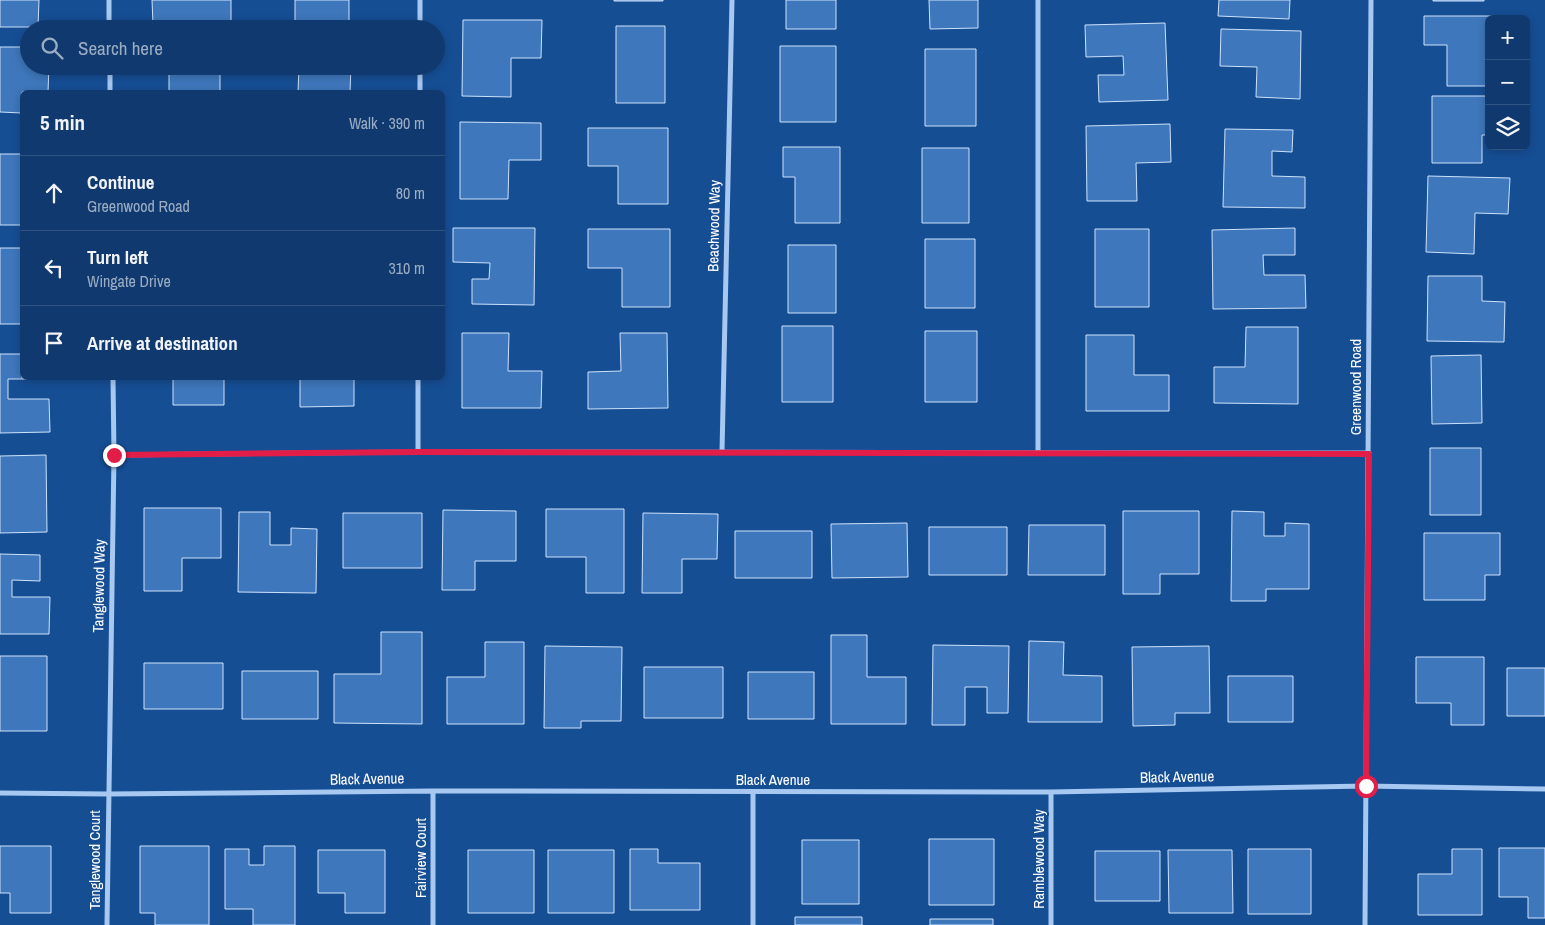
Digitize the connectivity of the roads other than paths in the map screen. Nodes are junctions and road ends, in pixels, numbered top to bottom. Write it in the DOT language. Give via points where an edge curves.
graph roads {
  1 [pos="109,0"];
  2 [pos="420,0"];
  3 [pos="732,0"];
  4 [pos="1038,0"];
  5 [pos="1371,0"];
  6 [pos="109,20"];
  7 [pos="420,20"];
  8 [pos="110,75"];
  9 [pos="420,75"];
  10 [pos="110,90"];
  11 [pos="420,90"];
  12 [pos="113,380"];
  13 [pos="418,380"];
  14 [pos="418,452"];
  15 [pos="722,452"];
  16 [pos="1038,452"];
  17 [pos="1369,454"];
  18 [pos="114,455"];
  19 [pos="1366,786"];
  20 [pos="1545,789"];
  21 [pos="433,791"];
  22 [pos="753,792"];
  23 [pos="1051,792"];
  24 [pos="0,793"];
  25 [pos="108,794"];
  26 [pos="107,925"];
  27 [pos="433,925"];
  28 [pos="753,925"];
  29 [pos="1051,925"];
  30 [pos="1365,925"];
  1 -- 6 [label="street"];
  2 -- 7 [label="street"];
  3 -- 15 [label="street, Beachwood Way"];
  4 -- 16 [label="street"];
  5 -- 17 [label="street, Greenwood Road"];
  8 -- 10 [label="street"];
  9 -- 11 [label="street"];
  12 -- 18 [label="street, Tanglewood Way"];
  13 -- 14 [label="street"];
  14 -- 15 [label="street"];
  14 -- 18 [label="street"];
  15 -- 16 [label="street"];
  16 -- 17 [label="street"];
  17 -- 19 [label="street, Greenwood Road"];
  18 -- 25 [label="street, Tanglewood Way"];
  19 -- 20 [label="street, Black Avenue"];
  19 -- 23 [label="street, Black Avenue"];
  19 -- 30 [label="street, Greenwood Road"];
  21 -- 22 [label="street, Black Avenue"];
  21 -- 25 [label="street, Black Avenue"];
  21 -- 27 [label="street, Fairview Court"];
  22 -- 23 [label="street, Black Avenue"];
  22 -- 28 [label="street"];
  23 -- 29 [label="street, Ramblewood Way"];
  24 -- 25 [label="street, Black Avenue"];
  25 -- 26 [label="street, Tanglewood Court"];
}
